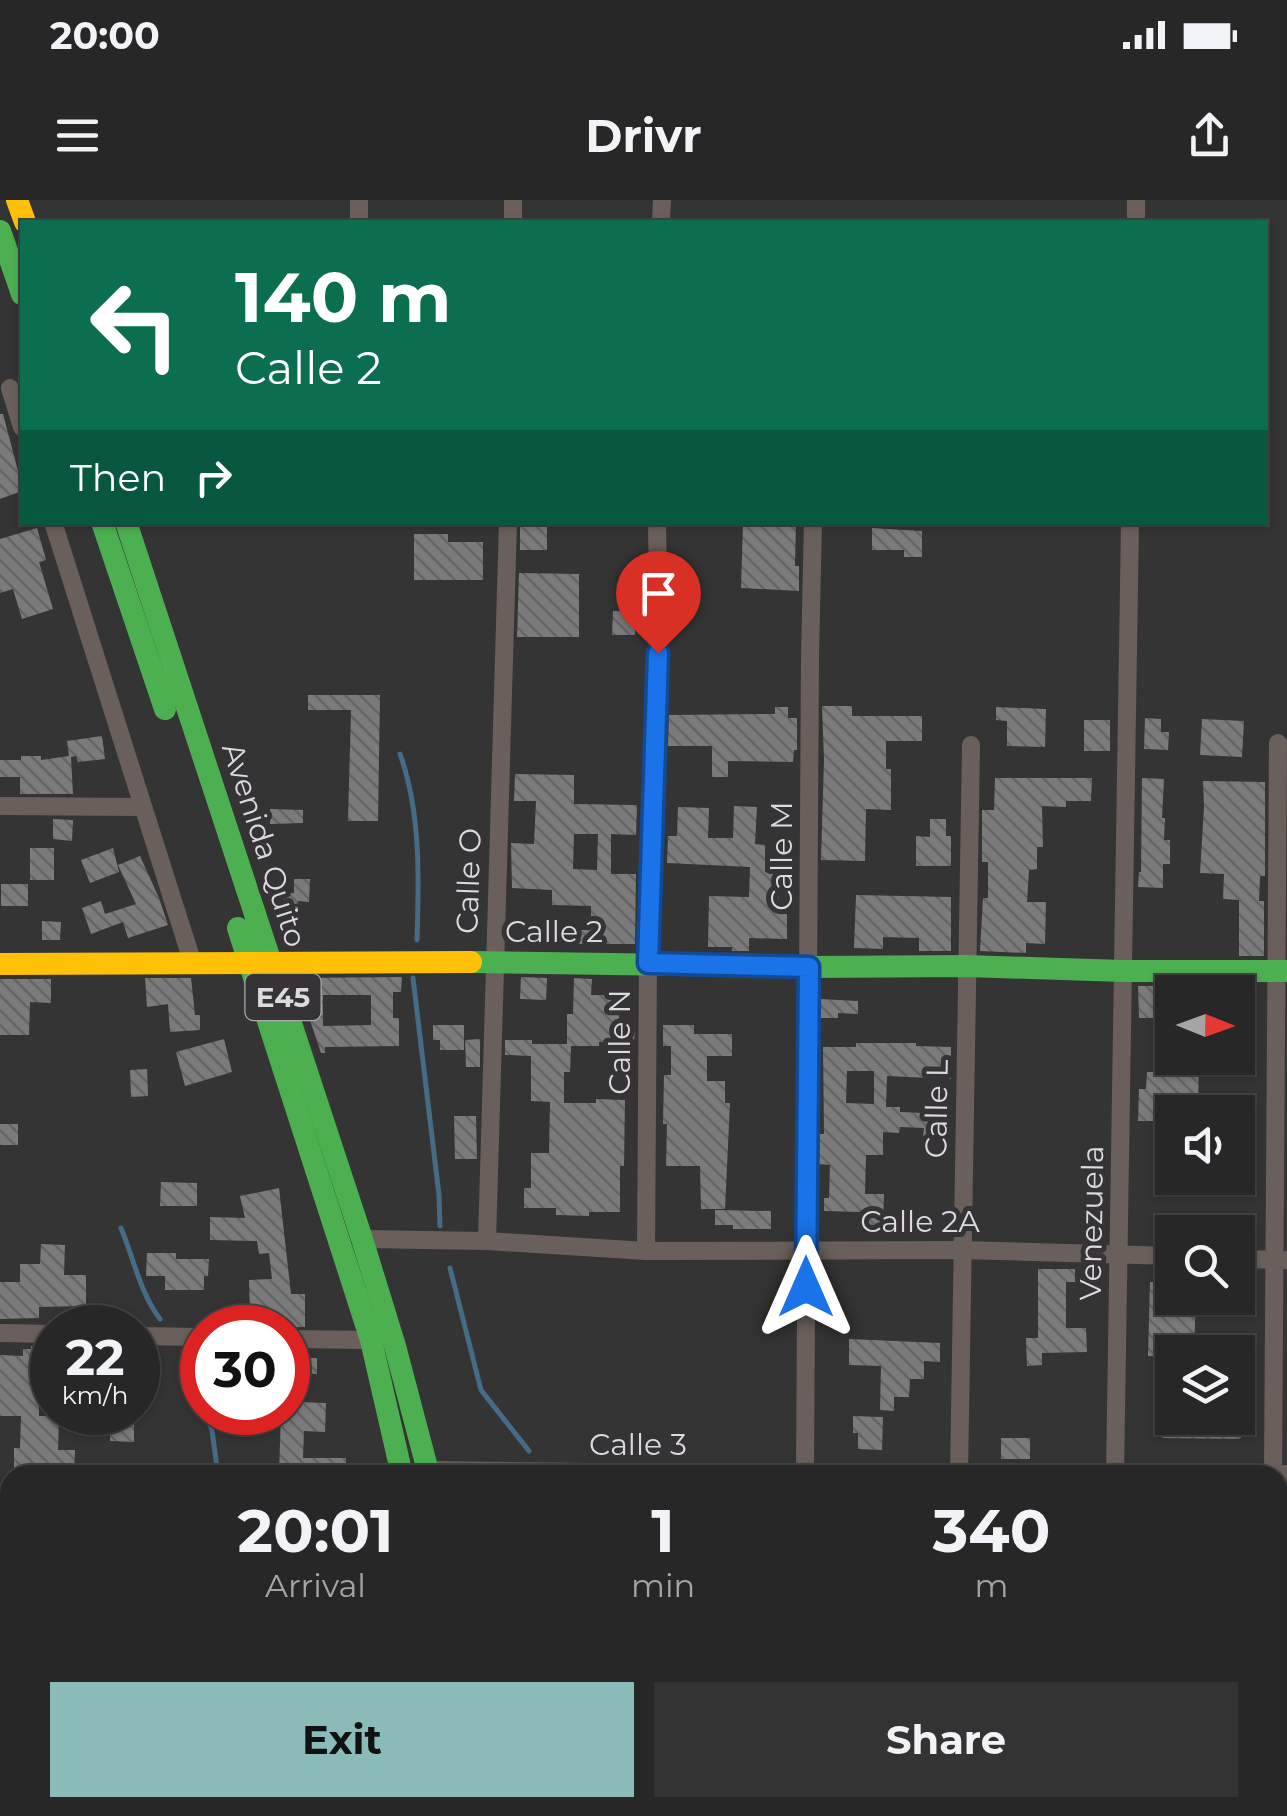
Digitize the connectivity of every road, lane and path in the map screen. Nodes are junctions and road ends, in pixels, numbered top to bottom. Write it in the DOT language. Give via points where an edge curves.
graph roads {
  1 [pos="0,231"];
  2 [pos="20,288"];
  3 [pos="11,388"];
  4 [pos="20,420"];
  5 [pos="53,525"];
  6 [pos="103,525"];
  7 [pos="127,525"];
  8 [pos="508,525"];
  9 [pos="657,525"];
  10 [pos="813,525"];
  11 [pos="1130,525"];
  12 [pos="1278,742"];
  13 [pos="971,745"];
  14 [pos="0,806"];
  15 [pos="142,808"];
  16 [pos="261,962"];
  17 [pos="494,962"];
  18 [pos="648,963"];
  19 [pos="0,964"];
  20 [pos="193,964"];
  21 [pos="966,966"];
  22 [pos="809,967"];
  23 [pos="1122,971"];
  24 [pos="1282,971"];
  25 [pos="362,1239"];
  26 [pos="487,1240"];
  27 [pos="806,1250"];
  28 [pos="962,1250"];
  29 [pos="646,1251"];
  30 [pos="1119,1254"];
  31 [pos="1155,1255"];
  32 [pos="1255,1259"];
  33 [pos="1281,1260"];
  34 [pos="0,1334"];
  35 [pos="30,1334"];
  36 [pos="310,1339"];
  37 [pos="370,1340"];
  38 [pos="400,1465"];
  39 [pos="426,1465"];
  40 [pos="805,1465"];
  41 [pos="959,1465"];
  42 [pos="1115,1465"];
  43 [pos="1273,1465"];
  1 -- 2 [label="main road"];
  3 -- 4 [label="street"];
  5 -- 15 [label="street"];
  6 -- 16 [label="main road, Avenida Quito / E45"];
  7 -- 16 [label="main road, Avenida Quito / E45"];
  8 -- 17 [label="street, Calle O"];
  9 -- 18 [label="street, Calle N"];
  10 -- 22 [label="street, Calle M"];
  11 -- 23 [label="street, Venezuela"];
  12 -- 24 [label="street"];
  13 -- 21 [label="street, Calle L"];
  14 -- 15 [label="street"];
  15 -- 20 [label="street"];
  16 -- 17 [label="main road, Calle 2"];
  16 -- 20 [label="main road, Calle 2"];
  16 -- 25 [label="main road, Avenida Quito / E45"];
  16 -- 37 [label="main road, Avenida Quito / E45"];
  17 -- 18 [label="main road, Calle 2"];
  17 -- 26 [label="street, Calle O"];
  18 -- 22 [label="main road, Calle 2"];
  18 -- 29 [label="street, Calle N"];
  19 -- 20 [label="main road, Calle 2"];
  21 -- 22 [label="main road, Calle 2"];
  21 -- 23 [label="main road, Calle 2"];
  21 -- 28 [label="street, Calle L"];
  22 -- 27 [label="street, Calle M"];
  23 -- 24 [label="main road, Calle 2"];
  23 -- 30 [label="street, Venezuela"];
  24 -- 33 [label="street"];
  25 -- 26 [label="street, Calle 2A"];
  25 -- 39 [label="main road, Avenida Quito / E45"];
  26 -- 29 [label="street, Calle 2A"];
  27 -- 28 [label="street, Calle 2A"];
  27 -- 29 [label="street, Calle 2A"];
  27 -- 40 [label="street, Calle M"];
  28 -- 30 [label="street, Calle 2A"];
  28 -- 41 [label="street, Calle L"];
  30 -- 31 [label="street, Calle 2A"];
  30 -- 42 [label="street, Venezuela"];
  32 -- 33 [label="street"];
  33 -- 43 [label="street"];
  34 -- 35 [label="street"];
  36 -- 37 [label="street"];
  37 -- 38 [label="main road, Avenida Quito / E45"];
}
